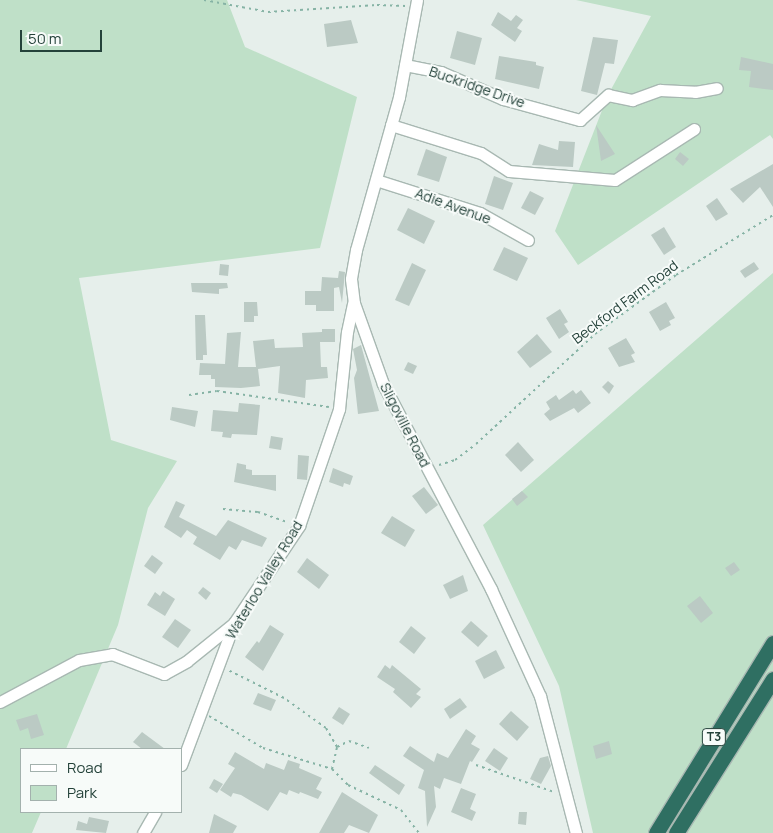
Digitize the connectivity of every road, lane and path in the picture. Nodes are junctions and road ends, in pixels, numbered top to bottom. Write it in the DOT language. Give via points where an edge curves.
graph roads {
  1 [pos="204,0"];
  2 [pos="417,3"];
  3 [pos="405,65"];
  4 [pos="717,88"];
  5 [pos="391,125"];
  6 [pos="694,129"];
  7 [pos="376,180"];
  8 [pos="773,215"];
  9 [pos="528,240"];
  10 [pos="354,304"];
  11 [pos="190,396"];
  12 [pos="339,409"];
  13 [pos="426,466"];
  14 [pos="223,509"];
  15 [pos="299,526"];
  16 [pos="234,623"];
  17 [pos="773,643"];
  18 [pos="217,665"];
  19 [pos="773,679"];
  20 [pos="0,702"];
  21 [pos="202,713"];
  22 [pos="337,747"];
  23 [pos="368,748"];
  24 [pos="182,762"];
  25 [pos="476,765"];
  26 [pos="332,769"];
  27 [pos="566,796"];
  28 [pos="154,813"];
  29 [pos="143,833"];
  30 [pos="419,833"];
  31 [pos="576,833"];
  32 [pos="656,833"];
  33 [pos="676,833"];
  1 -- 2 [label="path" via="268,12"];
  2 -- 3 [label="street, Sligoville Road"];
  3 -- 4 [label="street, Buckridge Drive" via="441,72 503,99 580,120 608,95 632,100 660,90 694,92"];
  3 -- 5 [label="street, Sligoville Road"];
  5 -- 6 [label="street" via="481,153 509,171 615,180"];
  5 -- 7 [label="street, Sligoville Road"];
  7 -- 9 [label="street, Adie Avenue" via="480,213"];
  7 -- 10 [label="street, Sligoville Road" via="354,260 351,279"];
  8 -- 13 [label="path, Beckford Farm Road" via="676,275 595,334 507,417 455,460"];
  10 -- 12 [label="street, Waterloo Valley Road" via="347,332"];
  10 -- 13 [label="street, Sligoville Road" via="383,384"];
  11 -- 12 [label="path" via="216,390"];
  12 -- 15 [label="street, Waterloo Valley Road"];
  13 -- 27 [label="street, Sligoville Road" via="491,589 540,696"];
  14 -- 15 [label="path" via="258,512"];
  15 -- 16 [label="street, Waterloo Valley Road"];
  16 -- 18 [label="street, Waterloo Valley Road"];
  16 -- 20 [label="street" via="187,661 164,674 112,654 78,660"];
  17 -- 32 [label="highway, T3"];
  18 -- 21 [label="street, Waterloo Valley Road"];
  18 -- 22 [label="path" via="284,698 326,728"];
  19 -- 33 [label="highway, T3"];
  21 -- 24 [label="street, Waterloo Valley Road"];
  21 -- 26 [label="path" via="263,748"];
  22 -- 23 [label="path" via="349,741"];
  22 -- 26 [label="path"];
  25 -- 27 [label="path"];
  26 -- 30 [label="path" via="348,785 401,810"];
  27 -- 31 [label="street, Sligoville Road"];
  28 -- 29 [label="street"];
}
